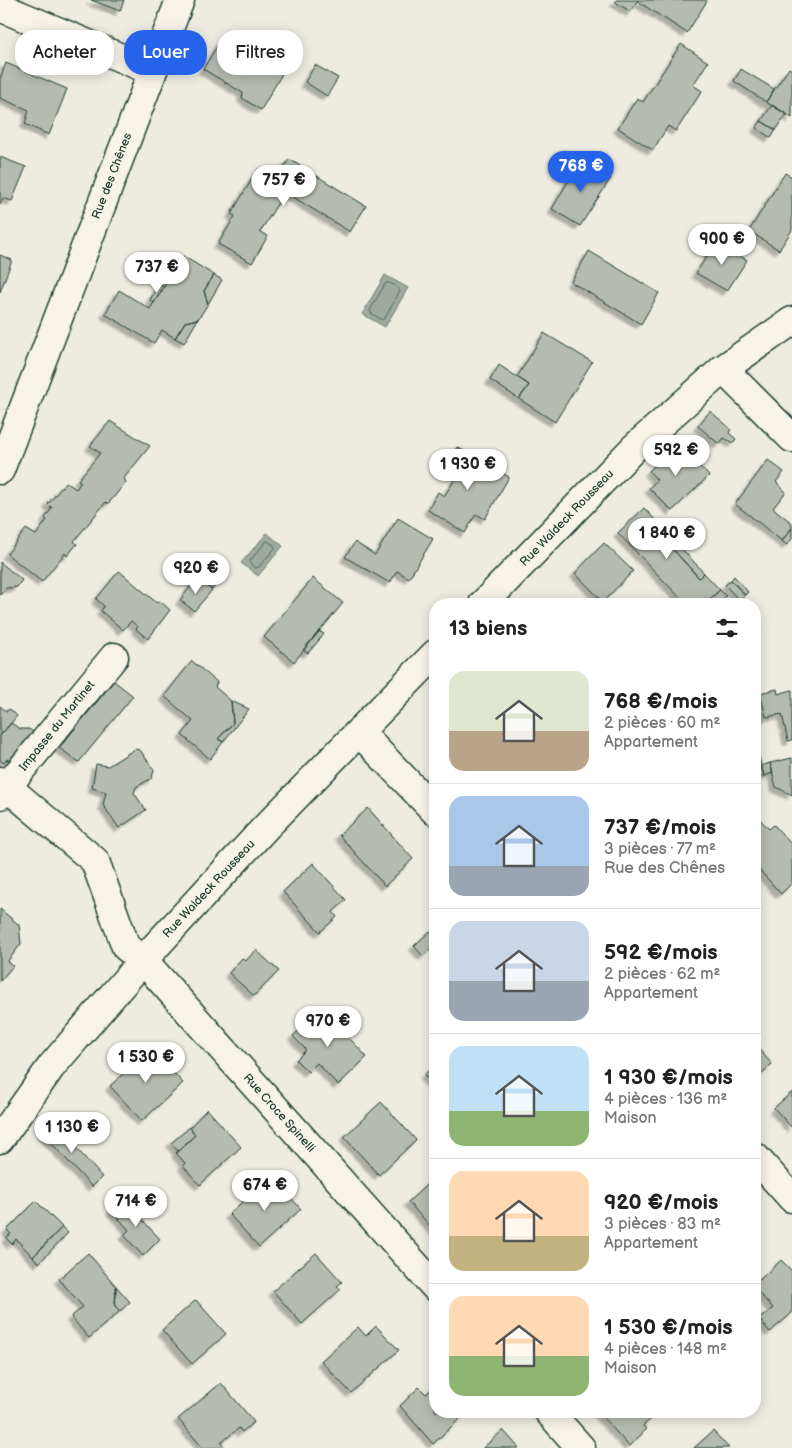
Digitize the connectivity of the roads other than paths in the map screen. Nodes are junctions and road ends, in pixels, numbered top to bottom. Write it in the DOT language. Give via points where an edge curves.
graph roads {
  1 [pos="180,0"];
  2 [pos="0,7"];
  3 [pos="168,30"];
  4 [pos="124,60"];
  5 [pos="151,75"];
  6 [pos="792,321"];
  7 [pos="723,369"];
  8 [pos="792,438"];
  9 [pos="0,470"];
  10 [pos="489,598"];
  11 [pos="114,657"];
  12 [pos="429,660"];
  13 [pos="360,732"];
  14 [pos="2,788"];
  15 [pos="429,806"];
  16 [pos="143,960"];
  17 [pos="0,1139"];
  18 [pos="761,1164"];
  19 [pos="792,1198"];
  20 [pos="429,1280"];
  21 [pos="554,1418"];
  22 [pos="581,1448"];
  1 -- 3 [label="street, Rue des Chênes"];
  2 -- 4 [label="street"];
  5 -- 9 [label="street, Rue des Chênes"];
  6 -- 7 [label="street, Rue Waldeck Rousseau"];
  7 -- 8 [label="street"];
  7 -- 10 [label="street, Rue Waldeck Rousseau" via="634,448"];
  11 -- 14 [label="street, Impasse du Martinet"];
  12 -- 13 [label="street, Rue Waldeck Rousseau"];
  13 -- 15 [label="street"];
  13 -- 16 [label="street, Rue Waldeck Rousseau" via="266,827"];
  14 -- 16 [label="street, Rue Croce Spinelli" via="95,861 126,946"];
  16 -- 17 [label="street, Rue Waldeck Rousseau" via="51,1067"];
  16 -- 20 [label="street, Rue Croce Spinelli"];
  18 -- 19 [label="street"];
  21 -- 22 [label="street"];
}
